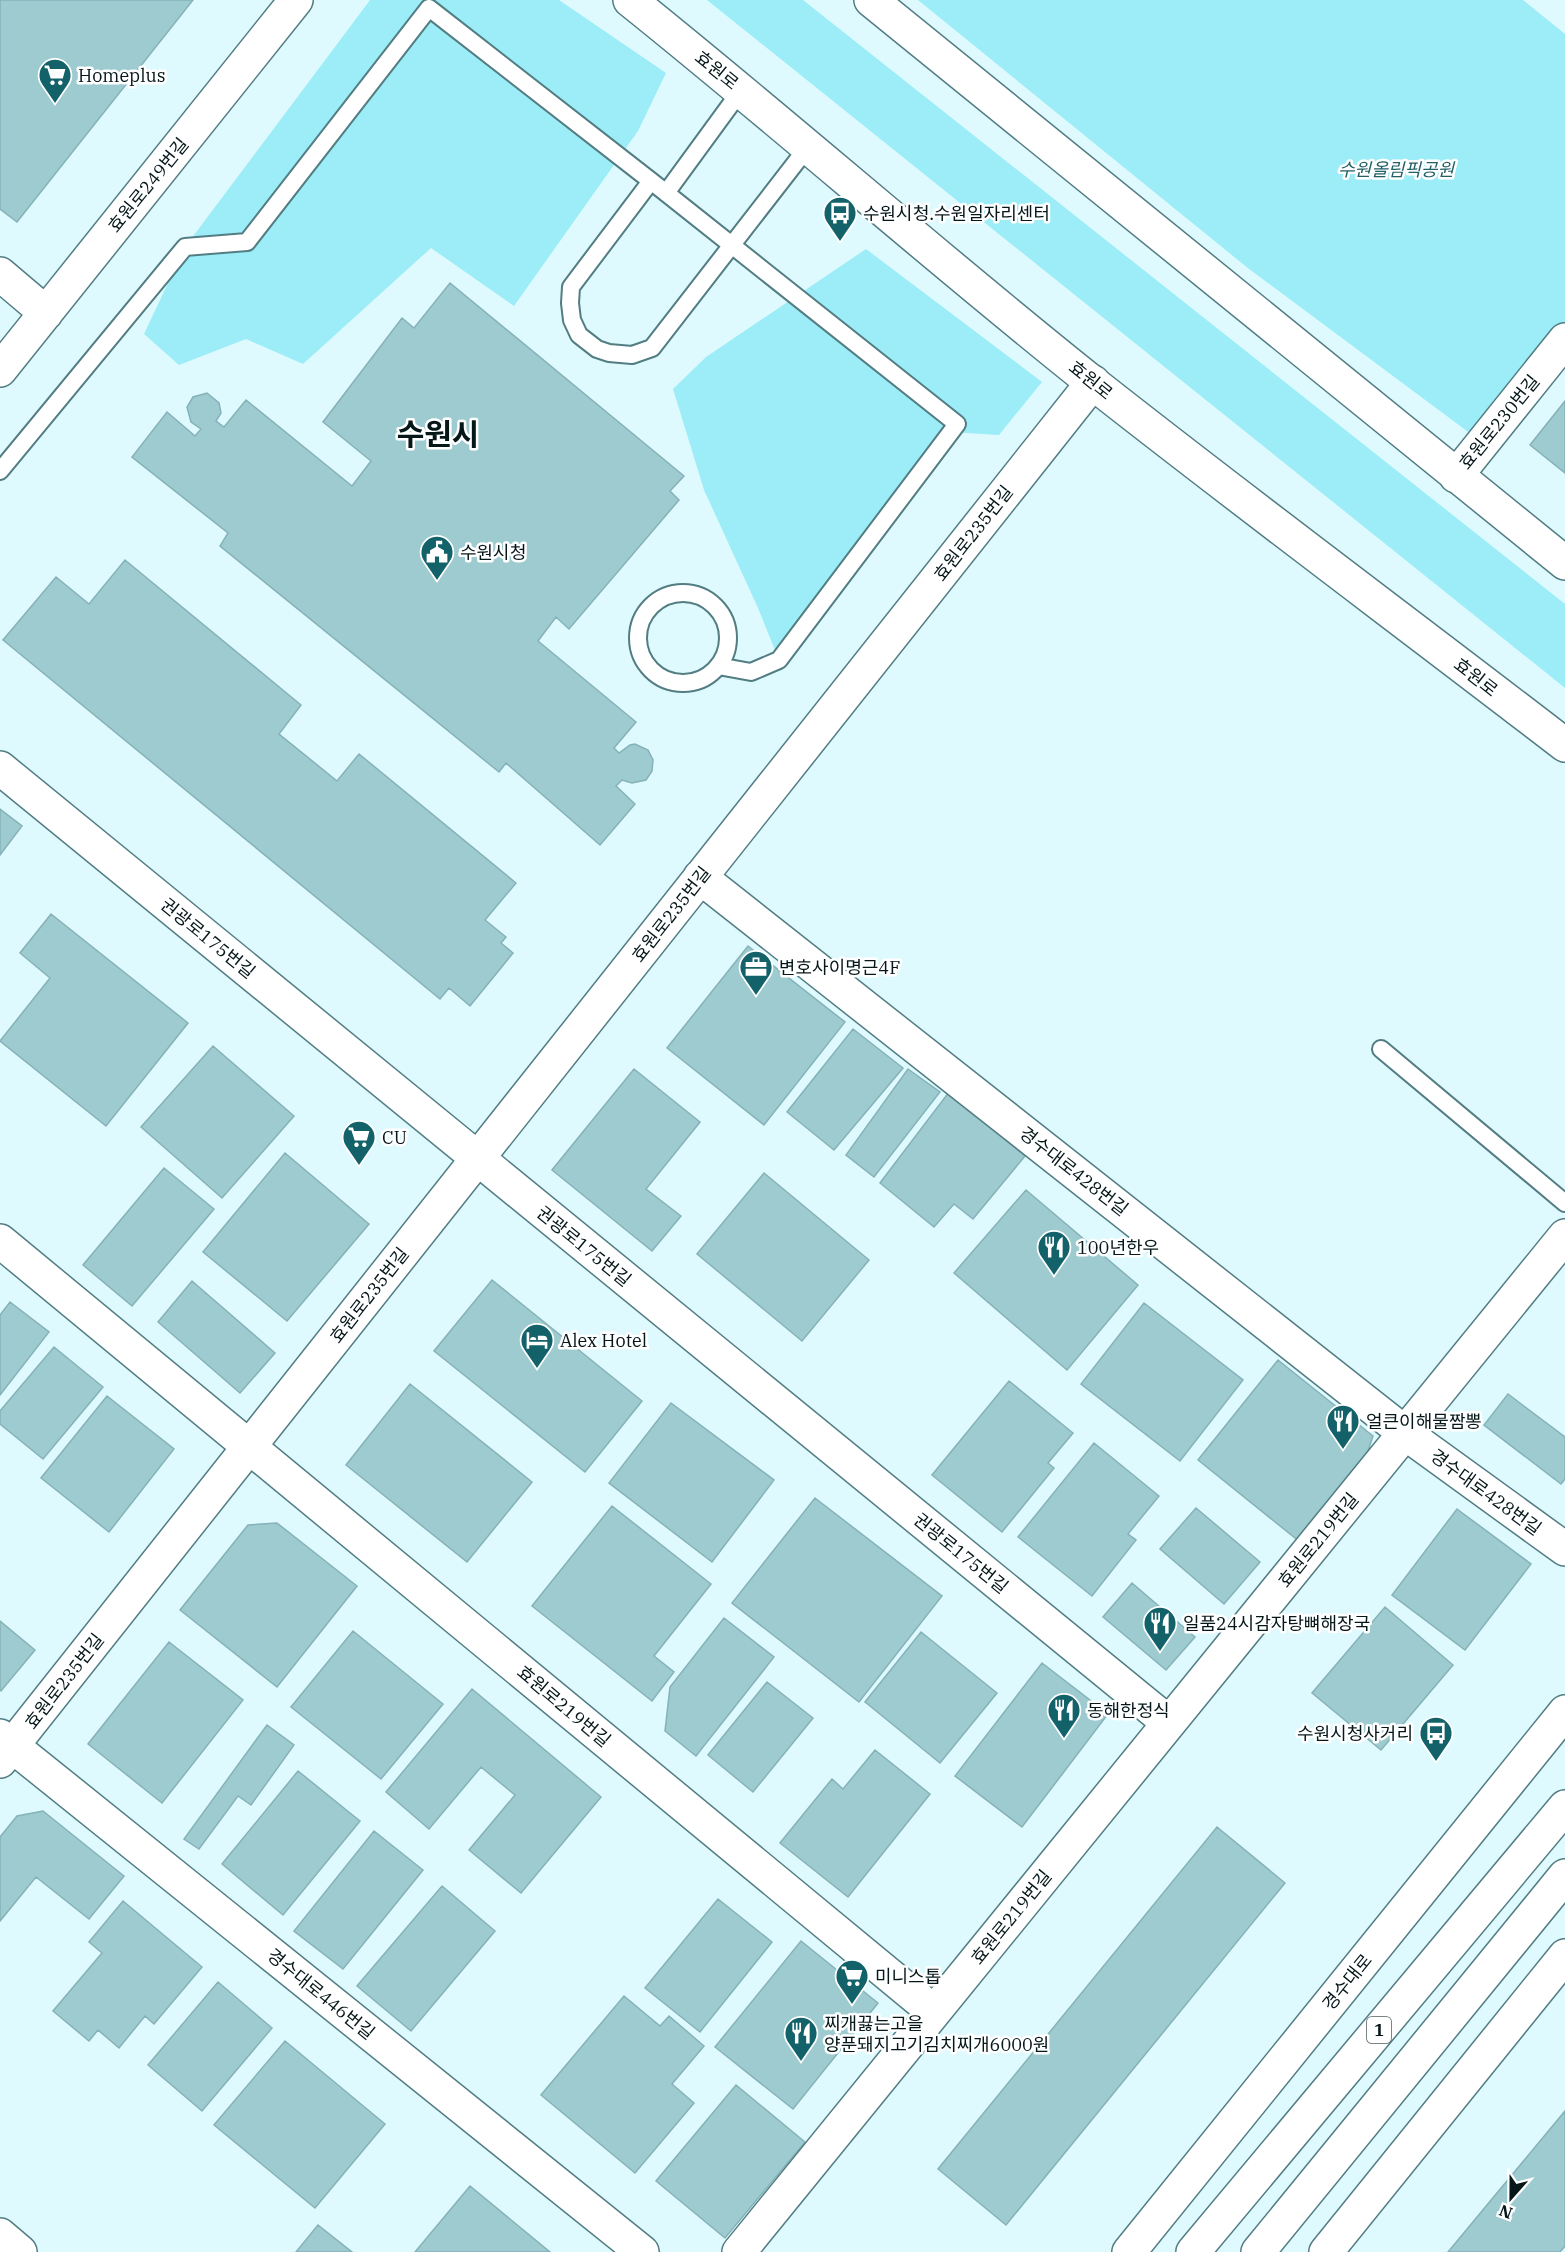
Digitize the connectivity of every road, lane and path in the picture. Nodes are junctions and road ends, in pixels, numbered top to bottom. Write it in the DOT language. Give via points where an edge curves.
graph roads {
  1 [pos="296,0"];
  2 [pos="630,0"];
  3 [pos="872,0"];
  4 [pos="742,89"];
  5 [pos="807,148"];
  6 [pos="651,181"];
  7 [pos="666,193"];
  8 [pos="731,244"];
  9 [pos="0,274"];
  10 [pos="46,313"];
  11 [pos="1565,340"];
  12 [pos="0,370"];
  13 [pos="1093,382"];
  14 [pos="0,471"];
  15 [pos="1456,476"];
  16 [pos="1565,563"];
  17 [pos="718,666"];
  18 [pos="1565,745"];
  19 [pos="0,768"];
  20 [pos="700,877"];
  21 [pos="1382,1049"];
  22 [pos="478,1158"];
  23 [pos="1565,1203"];
  24 [pos="1565,1236"];
  25 [pos="0,1241"];
  26 [pos="1405,1433"];
  27 [pos="249,1446"];
  28 [pos="1565,1549"];
  29 [pos="1565,1712"];
  30 [pos="1169,1723"];
  31 [pos="4,1748"];
  32 [pos="1565,1808"];
  33 [pos="1565,1876"];
  34 [pos="1565,1956"];
  35 [pos="934,2012"];
  36 [pos="0,2235"];
  37 [pos="20,2252"];
  38 [pos="642,2252"];
  39 [pos="739,2252"];
  40 [pos="1129,2252"];
  41 [pos="1193,2252"];
  42 [pos="1258,2252"];
  43 [pos="1326,2252"];
  1 -- 10 [label="street, 효원로249번길"];
  2 -- 4 [label="street, 효원로"];
  3 -- 15 [label="street"];
  4 -- 5 [label="street, 효원로"];
  4 -- 7 [label="lane"];
  5 -- 8 [label="lane"];
  5 -- 13 [label="street, 효원로"];
  6 -- 7 [label="lane"];
  6 -- 8 [label="lane" via="572,287 572,320 589,344 609,353 632,355 652,348"];
  6 -- 14 [label="lane" via="429,8 247,242 185,247"];
  7 -- 8 [label="lane"];
  8 -- 17 [label="lane" via="957,424 779,660 751,672"];
  9 -- 10 [label="street"];
  10 -- 12 [label="street, 효원로249번길"];
  11 -- 15 [label="street, 효원로230번길"];
  13 -- 18 [label="street, 효원로"];
  13 -- 20 [label="street, 효원로235번길"];
  15 -- 16 [label="street"];
  17 -- 17 [label="lane" via="703,679 688,684 660,678 649,669 639,650 638,628 653,603 682,592 711,602 728,628 728,644"];
  19 -- 22 [label="street, 권광로175번길"];
  20 -- 22 [label="street, 효원로235번길"];
  20 -- 26 [label="street, 경수대로428번길"];
  21 -- 23 [label="lane"];
  22 -- 27 [label="street, 효원로235번길"];
  22 -- 30 [label="street, 권광로175번길"];
  24 -- 26 [label="street, 효원로219번길"];
  25 -- 27 [label="street"];
  26 -- 28 [label="street, 경수대로428번길"];
  26 -- 30 [label="street, 효원로219번길"];
  27 -- 31 [label="street, 효원로235번길"];
  27 -- 35 [label="street, 효원로219번길"];
  29 -- 40 [label="street, 경수대로"];
  30 -- 35 [label="street, 효원로219번길"];
  31 -- 38 [label="street, 경수대로446번길"];
  32 -- 41 [label="street, 1"];
  33 -- 42 [label="street"];
  34 -- 43 [label="street"];
  35 -- 39 [label="street, 효원로219번길"];
  36 -- 37 [label="street"];
}
